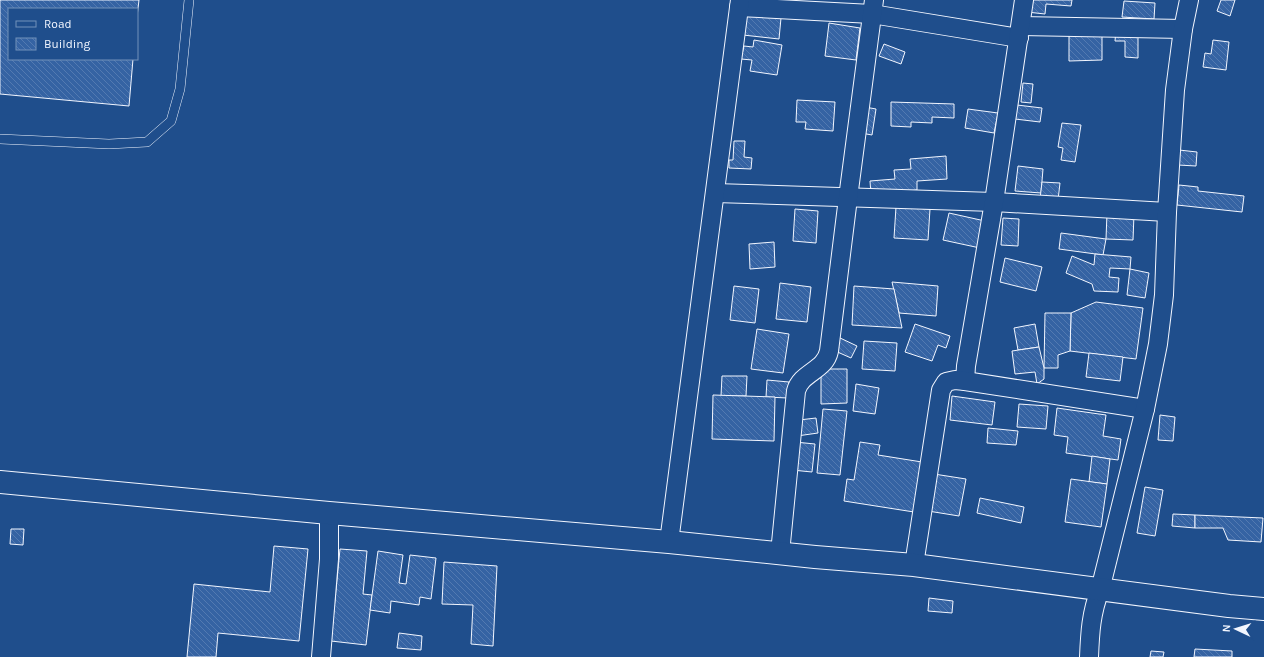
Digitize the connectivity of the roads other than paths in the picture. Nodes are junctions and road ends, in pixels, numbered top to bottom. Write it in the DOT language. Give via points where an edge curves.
graph roads {
  1 [pos="189,0"];
  2 [pos="1024,0"];
  3 [pos="1189,0"];
  4 [pos="739,3"];
  5 [pos="873,7"];
  6 [pos="1182,29"];
  7 [pos="1020,32"];
  8 [pos="0,139"];
  9 [pos="715,193"];
  10 [pos="848,198"];
  11 [pos="994,202"];
  12 [pos="1167,212"];
  13 [pos="964,381"];
  14 [pos="1145,409"];
  15 [pos="0,482"];
  16 [pos="329,513"];
  17 [pos="669,542"];
  18 [pos="780,553"];
  19 [pos="914,565"];
  20 [pos="1100,590"];
  21 [pos="1264,609"];
  22 [pos="321,657"];
  23 [pos="1089,657"];
  1 -- 8 [label="lane" via="180,89 171,121 147,142 109,144"];
  2 -- 7 [label="street"];
  3 -- 6 [label="street"];
  4 -- 5 [label="street"];
  4 -- 9 [label="street"];
  5 -- 7 [label="street"];
  5 -- 10 [label="street"];
  6 -- 7 [label="street"];
  6 -- 12 [label="street"];
  7 -- 11 [label="street"];
  9 -- 10 [label="street"];
  9 -- 17 [label="street"];
  10 -- 11 [label="street"];
  10 -- 18 [label="street" via="828,358 824,364 802,379 796,391"];
  11 -- 12 [label="street"];
  11 -- 13 [label="street"];
  12 -- 14 [label="street" via="1164,295 1158,344"];
  13 -- 14 [label="street"];
  13 -- 19 [label="street" via="946,382 941,390"];
  14 -- 20 [label="street"];
  15 -- 16 [label="highway"];
  16 -- 17 [label="highway"];
  16 -- 22 [label="street" via="329,560"];
  17 -- 18 [label="highway"];
  18 -- 19 [label="highway"];
  19 -- 20 [label="highway"];
  20 -- 21 [label="highway"];
  20 -- 23 [label="street" via="1094,606"];
}
